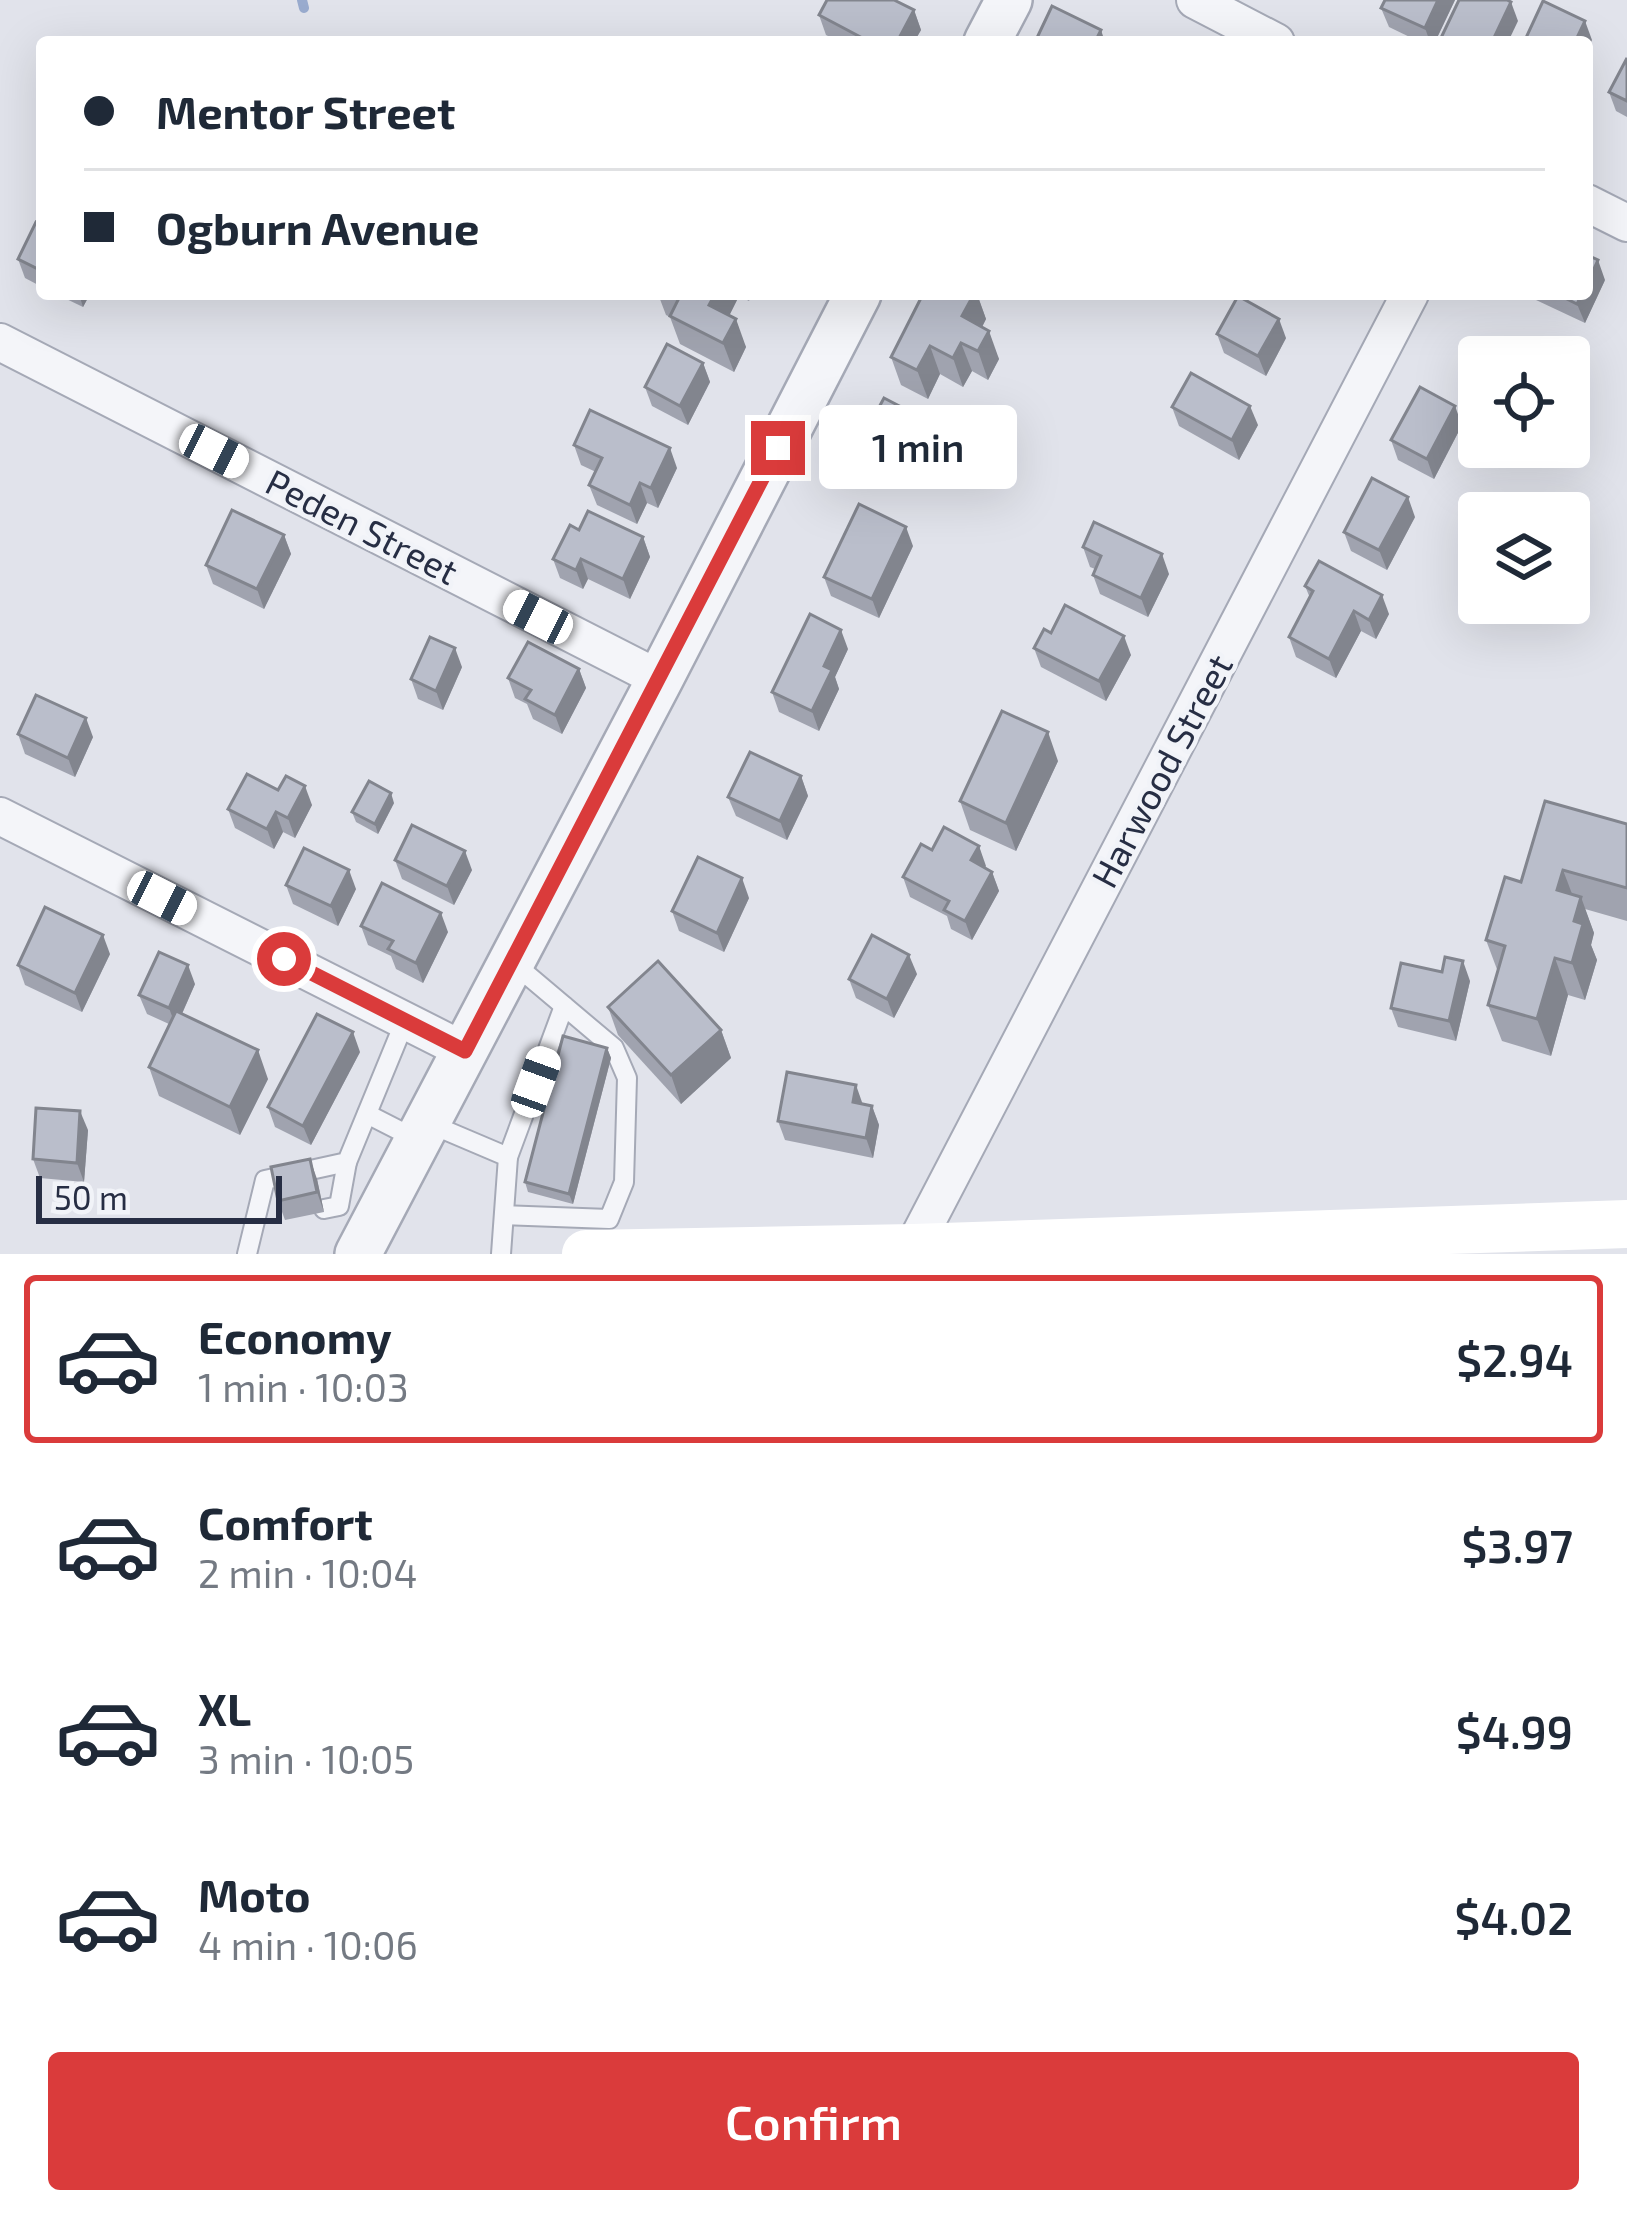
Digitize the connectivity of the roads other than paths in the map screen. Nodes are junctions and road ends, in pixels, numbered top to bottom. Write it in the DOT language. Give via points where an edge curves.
graph roads {
  1 [pos="1009,0"];
  2 [pos="1195,0"];
  3 [pos="990,36"];
  4 [pos="1264,36"];
  5 [pos="1593,206"];
  6 [pos="1627,223"];
  7 [pos="855,300"];
  8 [pos="1408,300"];
  9 [pos="0,341"];
  10 [pos="660,679"];
  11 [pos="0,816"];
  12 [pos="512,962"];
  13 [pos="564,1006"];
  14 [pos="405,1021"];
  15 [pos="465,1051"];
  16 [pos="367,1114"];
  17 [pos="423,1132"];
  18 [pos="508,1157"];
  19 [pos="347,1162"];
  20 [pos="324,1209"];
  21 [pos="504,1215"];
  22 [pos="1627,1224"];
  23 [pos="601,1242"];
  24 [pos="1407,1243"];
  25 [pos="913,1248"];
  26 [pos="247,1254"];
  27 [pos="358,1254"];
  28 [pos="501,1254"];
  1 -- 3 [label="street"];
  2 -- 4 [label="street"];
  5 -- 6 [label="street"];
  7 -- 10 [label="street"];
  8 -- 25 [label="street, Harwood Street"];
  9 -- 10 [label="street, Peden Street"];
  10 -- 12 [label="street"];
  11 -- 14 [label="street"];
  12 -- 13 [label="lane"];
  12 -- 15 [label="street"];
  13 -- 18 [label="lane"];
  13 -- 23 [label="lane" via="614,1048 627,1078 624,1182"];
  14 -- 15 [label="street"];
  14 -- 16 [label="lane"];
  15 -- 17 [label="street"];
  16 -- 17 [label="lane"];
  16 -- 19 [label="lane"];
  17 -- 18 [label="lane"];
  17 -- 27 [label="street"];
  18 -- 21 [label="lane"];
  19 -- 20 [label="lane" via="339,1206"];
  19 -- 26 [label="lane" via="265,1180 262,1224"];
  21 -- 23 [label="lane"];
  21 -- 28 [label="lane"];
  22 -- 24 [label="main road"];
  23 -- 25 [label="main road"];
  24 -- 25 [label="main road"];
}
